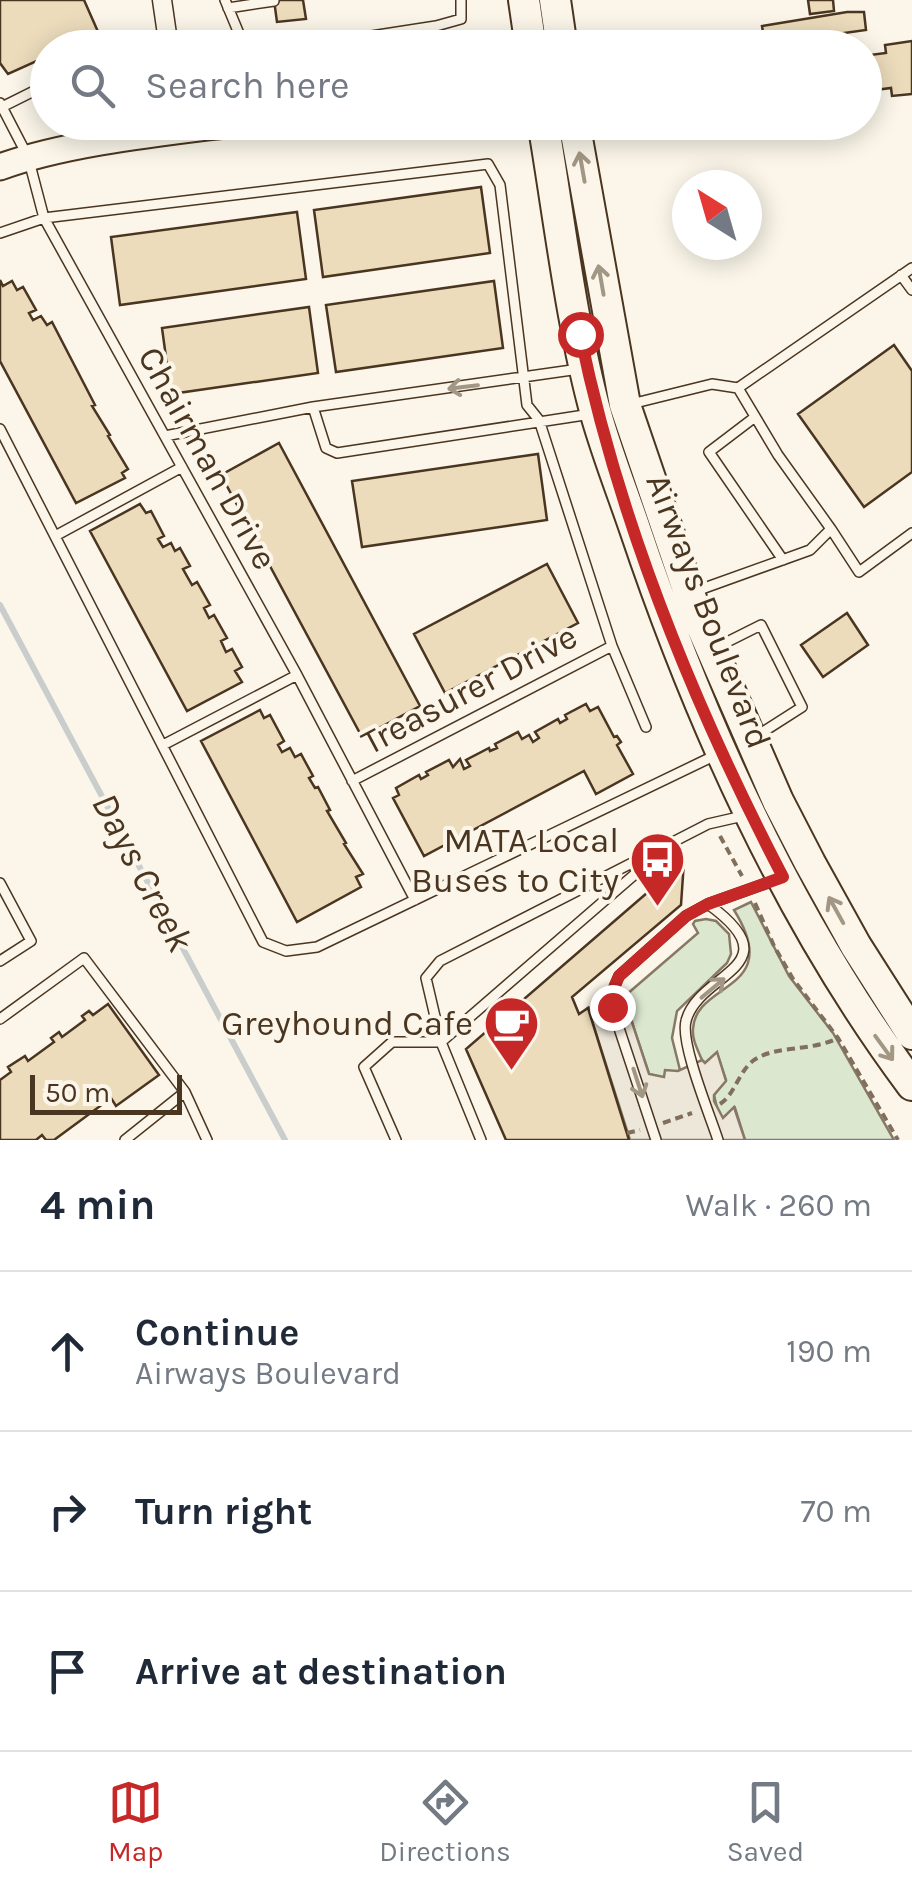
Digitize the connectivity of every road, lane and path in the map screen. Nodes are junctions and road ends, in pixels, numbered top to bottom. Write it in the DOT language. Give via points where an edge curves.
graph roads {
  1 [pos="162,0"];
  2 [pos="461,0"];
  3 [pos="524,0"];
  4 [pos="555,0"];
  5 [pos="274,1"];
  6 [pos="226,4"];
  7 [pos="436,26"];
  8 [pos="166,30"];
  9 [pos="237,30"];
  10 [pos="410,30"];
  11 [pos="437,30"];
  12 [pos="528,30"];
  13 [pos="559,30"];
  14 [pos="30,92"];
  15 [pos="1,106"];
  16 [pos="111,140"];
  17 [pos="545,140"];
  18 [pos="576,140"];
  19 [pos="28,157"];
  20 [pos="0,167"];
  21 [pos="44,218"];
  22 [pos="0,233"];
  23 [pos="912,268"];
  24 [pos="901,275"];
  25 [pos="912,290"];
  26 [pos="587,368"];
  27 [pos="524,379"];
  28 [pos="738,388"];
  29 [pos="611,398"];
  30 [pos="313,407"];
  31 [pos="755,416"];
  32 [pos="539,420"];
  33 [pos="0,429"];
  34 [pos="165,436"];
  35 [pos="182,467"];
  36 [pos="831,529"];
  37 [pos="912,533"];
  38 [pos="57,536"];
  39 [pos="784,560"];
  40 [pos="689,594"];
  41 [pos="612,646"];
  42 [pos="712,650"];
  43 [pos="297,675"];
  44 [pos="646,727"];
  45 [pos="751,740"];
  46 [pos="163,744"];
  47 [pos="722,752"];
  48 [pos="352,781"];
  49 [pos="750,814"];
  50 [pos="713,824"];
  51 [pos="672,843"];
  52 [pos="783,877"];
  53 [pos="0,884"];
  54 [pos="749,889"];
  55 [pos="416,900"];
  56 [pos="708,904"];
  57 [pos="0,961"];
  58 [pos="886,994"];
  59 [pos="859,1009"];
  60 [pos="0,1019"];
  61 [pos="912,1034"];
  62 [pos="838,1038"];
  63 [pos="441,1042"];
  64 [pos="912,1085"];
  65 [pos="184,1092"];
  66 [pos="707,1108"];
  67 [pos="652,1127"];
  68 [pos="627,1134"];
  69 [pos="124,1140"];
  70 [pos="207,1140"];
  71 [pos="396,1140"];
  72 [pos="481,1140"];
  73 [pos="656,1140"];
  74 [pos="718,1140"];
  75 [pos="898,1140"];
  1 -- 8 [label="street"];
  2 -- 7 [label="lane" via="462,19"];
  3 -- 12 [label="main road"];
  4 -- 13 [label="main road"];
  5 -- 6 [label="lane"];
  6 -- 9 [label="lane"];
  7 -- 10 [label="lane"];
  7 -- 11 [label="lane"];
  14 -- 15 [label="lane"];
  15 -- 19 [label="lane, Chairman Drive"];
  16 -- 19 [label="street"];
  17 -- 26 [label="main road, Airways Boulevard"];
  29 -- 18 [label="main road, Airways Boulevard, one-way"];
  19 -- 20 [label="street"];
  19 -- 21 [label="lane, Chairman Drive"];
  21 -- 22 [label="lane"];
  21 -- 27 [label="lane" via="488,164 500,184"];
  21 -- 34 [label="lane, Chairman Drive"];
  23 -- 24 [label="lane"];
  24 -- 25 [label="lane"];
  24 -- 28 [label="lane"];
  26 -- 27 [label="lane"];
  26 -- 29 [label="main road, Airways Boulevard"];
  27 -- 30 [label="lane, one-way"];
  27 -- 32 [label="lane" via="527,405"];
  28 -- 29 [label="lane" via="712,384"];
  28 -- 31 [label="lane"];
  29 -- 32 [label="lane"];
  29 -- 40 [label="main road, Airways Boulevard"];
  29 -- 47 [label="main road, Airways Boulevard" via="667,624"];
  30 -- 32 [label="lane" via="326,448 337,452"];
  30 -- 34 [label="lane"];
  31 -- 36 [label="lane"];
  31 -- 39 [label="lane" via="709,452"];
  32 -- 41 [label="lane"];
  33 -- 38 [label="lane"];
  34 -- 35 [label="lane, Chairman Drive"];
  35 -- 38 [label="lane"];
  35 -- 43 [label="lane, Chairman Drive"];
  36 -- 37 [label="lane" via="859,572"];
  36 -- 39 [label="lane" via="810,550"];
  38 -- 46 [label="lane"];
  39 -- 40 [label="lane"];
  40 -- 42 [label="main road, Airways Boulevard"];
  41 -- 44 [label="lane"];
  41 -- 48 [label="lane, Treasurer Drive"];
  42 -- 45 [label="main road, Airways Boulevard"];
  42 -- 45 [label="lane" via="761,625 802,707"];
  43 -- 46 [label="lane"];
  43 -- 48 [label="lane, Chairman Drive"];
  45 -- 47 [label="lane"];
  58 -- 45 [label="main road, Airways Boulevard, one-way" via="810,863"];
  46 -- 55 [label="lane" via="263,942 286,951 316,947"];
  47 -- 49 [label="main road, Airways Boulevard"];
  47 -- 55 [label="lane"];
  48 -- 55 [label="lane, Chairman Drive"];
  49 -- 50 [label="lane"];
  49 -- 52 [label="main road, Airways Boulevard"];
  50 -- 51 [label="lane"];
  50 -- 54 [label="path"];
  51 -- 63 [label="lane"];
  51 -- 63 [label="lane" via="440,961 426,978"];
  52 -- 54 [label="lane"];
  52 -- 59 [label="main road, Airways Boulevard"];
  53 -- 57 [label="lane" via="31,942"];
  54 -- 56 [label="lane"];
  54 -- 62 [label="path" via="784,963"];
  66 -- 56 [label="lane, one-way" via="684,1024 743,953 732,922"];
  56 -- 67 [label="lane, one-way" via="633,961 613,990 612,1007"];
  58 -- 59 [label="main road"];
  58 -- 61 [label="main road, Airways Boulevard"];
  59 -- 64 [label="main road, Airways Boulevard, one-way"];
  60 -- 65 [label="lane" via="84,958"];
  62 -- 66 [label="path" via="764,1055 747,1067 729,1098"];
  62 -- 75 [label="path"];
  63 -- 71 [label="lane" via="392,1042 364,1067"];
  63 -- 72 [label="lane"];
  65 -- 69 [label="lane"];
  65 -- 70 [label="lane"];
  66 -- 67 [label="path"];
  66 -- 74 [label="lane"];
  67 -- 68 [label="path"];
  67 -- 73 [label="lane"];
}
